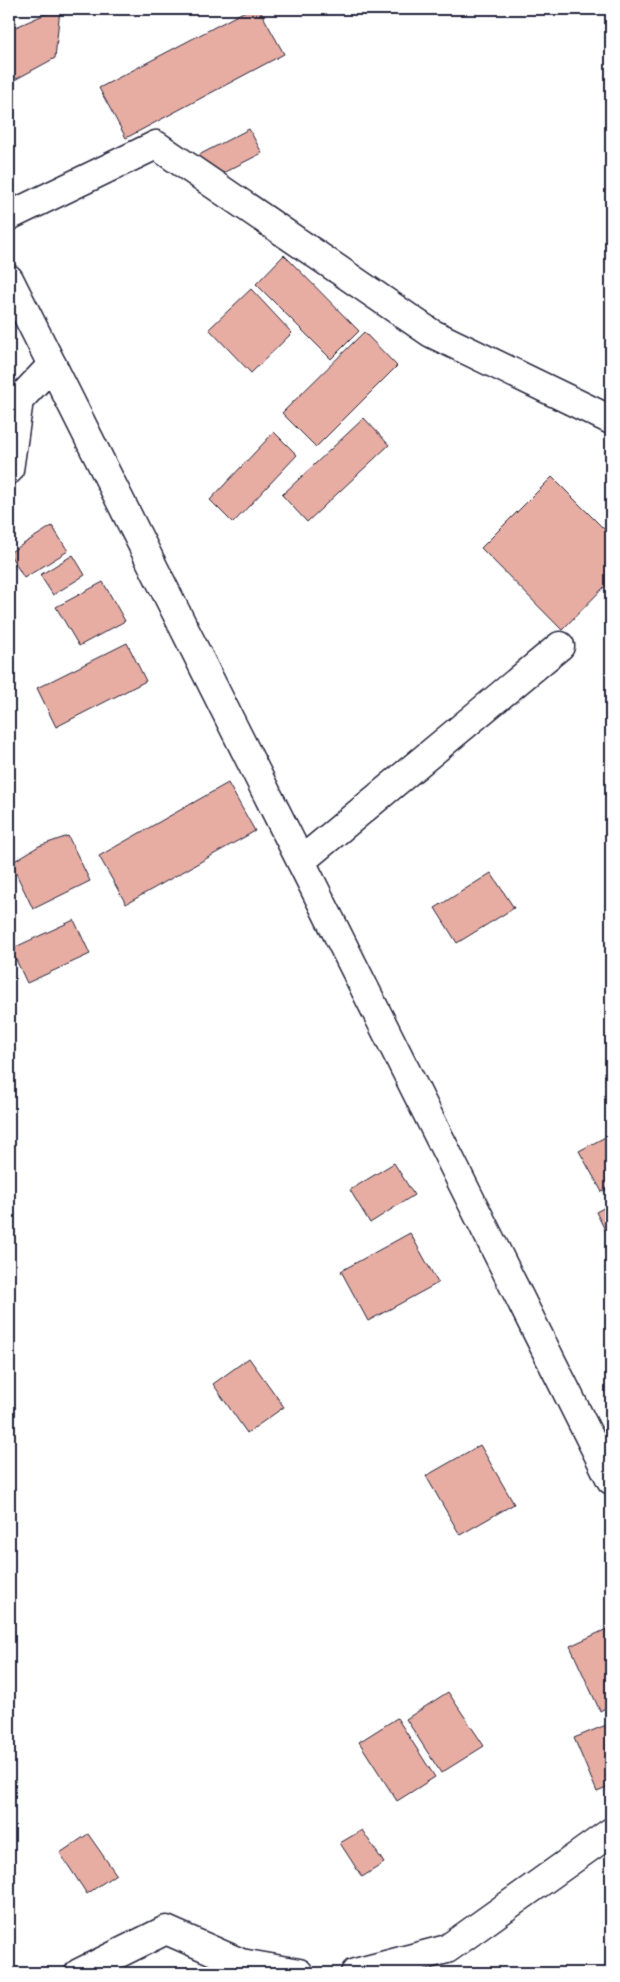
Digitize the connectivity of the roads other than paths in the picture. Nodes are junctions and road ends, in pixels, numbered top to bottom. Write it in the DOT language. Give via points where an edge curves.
graph roads {
  1 [pos="9,216"];
  2 [pos="9,279"];
  3 [pos="52,365"];
  4 [pos="611,420"];
  5 [pos="9,470"];
  6 [pos="560,646"];
  7 [pos="301,861"];
  8 [pos="611,1480"];
  9 [pos="611,1832"];
  10 [pos="79,1973"];
  11 [pos="299,1973"];
  12 [pos="355,1973"];
  1 -- 4 [label="street" via="156,145 431,333"];
  2 -- 3 [label="street"];
  3 -- 5 [label="street" via="18,400"];
  3 -- 7 [label="street"];
  6 -- 7 [label="street"];
  7 -- 8 [label="street"];
  9 -- 12 [label="street" via="447,1950"];
  10 -- 11 [label="street" via="166,1930 241,1963"];
}
